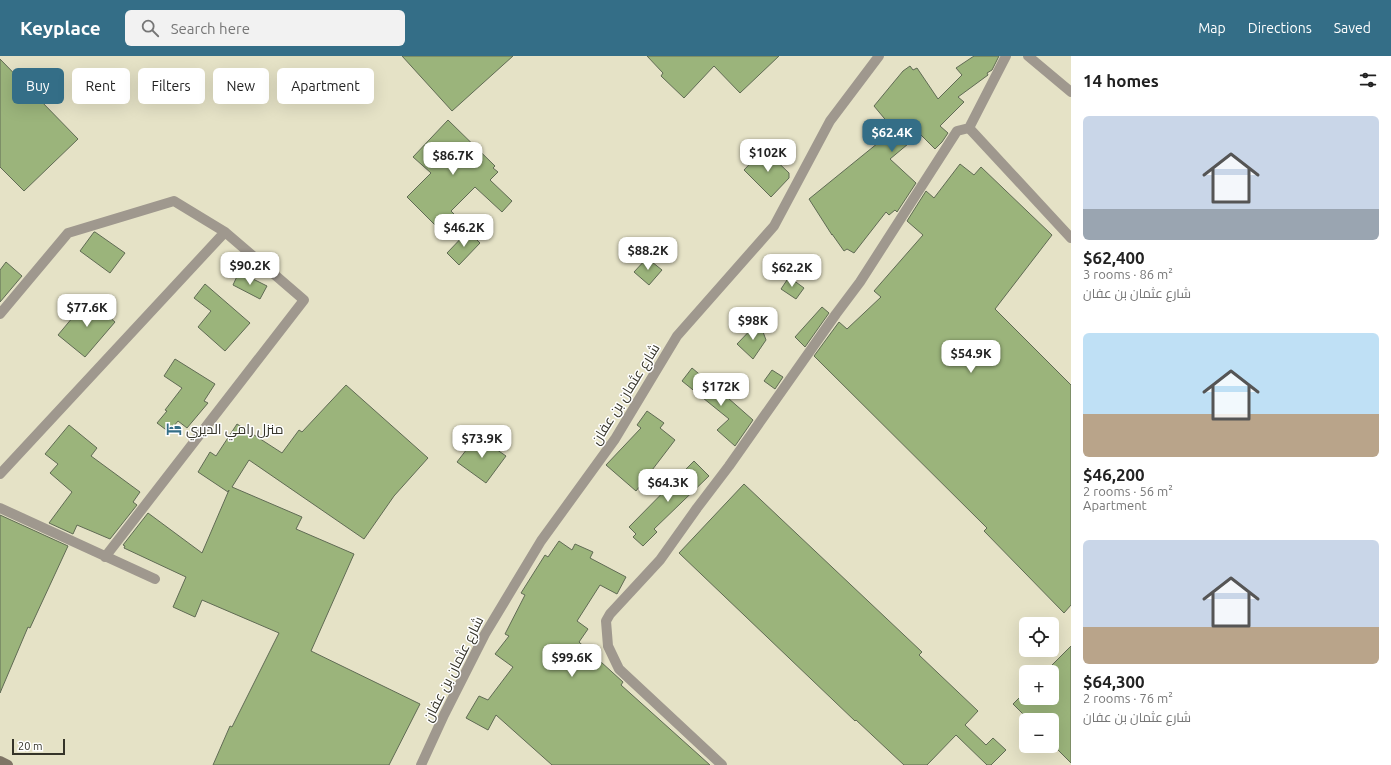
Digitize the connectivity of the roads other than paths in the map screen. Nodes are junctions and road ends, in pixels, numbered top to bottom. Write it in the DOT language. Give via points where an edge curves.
graph roads {
  1 [pos="879,56"];
  2 [pos="1006,56"];
  3 [pos="1028,56"];
  4 [pos="1071,92"];
  5 [pos="969,128"];
  6 [pos="225,232"];
  7 [pos="1071,238"];
  8 [pos="0,314"];
  9 [pos="0,474"];
  10 [pos="0,508"];
  11 [pos="104,557"];
  12 [pos="155,579"];
  13 [pos="0,761"];
  14 [pos="8,765"];
  15 [pos="421,765"];
  16 [pos="722,765"];
  1 -- 15 [label="street, شارع عثمان بن عفان" via="830,122 774,226 677,336 615,439 541,541 485,634"];
  2 -- 5 [label="street"];
  3 -- 4 [label="street"];
  5 -- 7 [label="street"];
  5 -- 16 [label="street" via="958,131 860,282 660,560 606,621 608,646 619,669"];
  6 -- 8 [label="street" via="174,200 68,233"];
  6 -- 9 [label="street"];
  6 -- 11 [label="street" via="304,300"];
  10 -- 11 [label="street"];
  11 -- 12 [label="street"];
  13 -- 14 [label="main road"];
}
